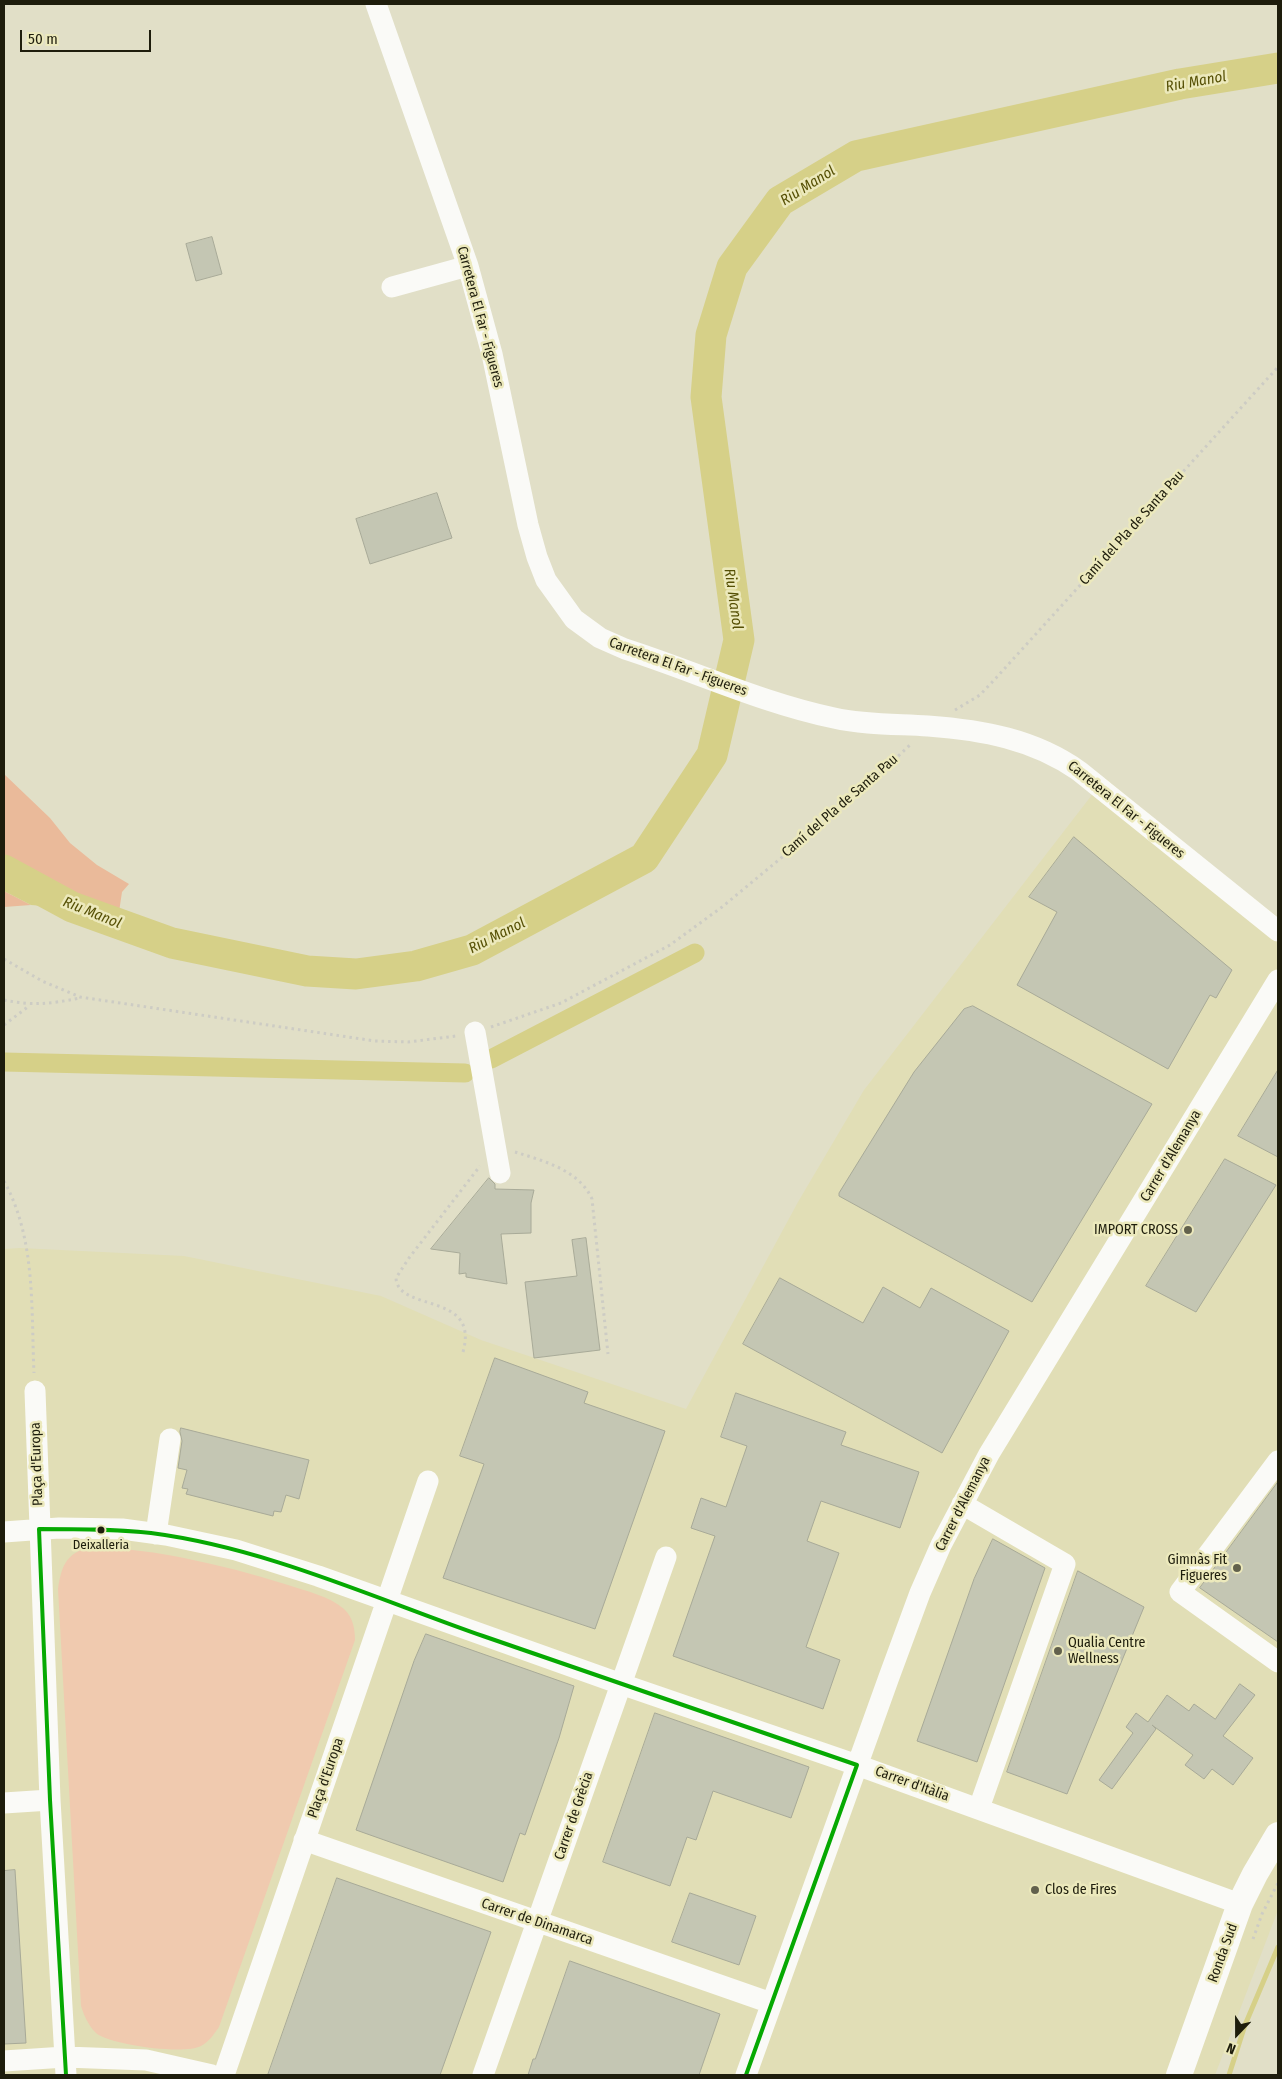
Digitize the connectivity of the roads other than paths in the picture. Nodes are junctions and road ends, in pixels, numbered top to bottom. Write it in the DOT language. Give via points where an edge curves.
graph roads {
  1 [pos="376,4"];
  2 [pos="468,266"];
  3 [pos="392,287"];
  4 [pos="1278,931"];
  5 [pos="1278,980"];
  6 [pos="475,1032"];
  7 [pos="500,1173"];
  8 [pos="35,1391"];
  9 [pos="170,1439"];
  10 [pos="1278,1461"];
  11 [pos="428,1481"];
  12 [pos="962,1504"];
  13 [pos="39,1530"];
  14 [pos="4,1532"];
  15 [pos="156,1534"];
  16 [pos="666,1557"];
  17 [pos="387,1602"];
  18 [pos="1278,1662"];
  19 [pos="621,1684"];
  20 [pos="858,1765"];
  21 [pos="50,1800"];
  22 [pos="4,1803"];
  23 [pos="979,1808"];
  24 [pos="1278,1836"];
  25 [pos="304,1840"];
  26 [pos="1240,1904"];
  27 [pos="537,1922"];
  28 [pos="771,2003"];
  29 [pos="4,2061"];
  30 [pos="66,2066"];
  31 [pos="212,2075"];
  32 [pos="224,2075"];
  33 [pos="483,2075"];
  34 [pos="746,2075"];
  35 [pos="1179,2075"];
  1 -- 2 [label="street, Carretera El Far - Figueres"];
  2 -- 3 [label="street"];
  2 -- 4 [label="street, Carretera El Far - Figueres" via="492,354 537,557 546,580 574,620 600,638 632,652 797,708 857,723 930,726 1013,738 1037,746 1061,758"];
  5 -- 12 [label="street, Carrer d'Alemanya" via="994,1445"];
  6 -- 7 [label="street"];
  8 -- 13 [label="street, Plaça d'Europa"];
  9 -- 15 [label="street"];
  10 -- 18 [label="street" via="1180,1592"];
  11 -- 17 [label="street, Plaça d'Europa"];
  12 -- 20 [label="street, Carrer d'Alemanya" via="920,1593"];
  12 -- 23 [label="street" via="1065,1564"];
  13 -- 14 [label="street, Carrer d'Itàlia"];
  13 -- 15 [label="street, Carrer d'Itàlia" via="122,1529"];
  13 -- 21 [label="street, Plaça d'Europa"];
  15 -- 17 [label="street, Carrer d'Itàlia" via="236,1550"];
  16 -- 19 [label="street, Carrer de Grècia"];
  17 -- 19 [label="street, Carrer d'Itàlia"];
  17 -- 25 [label="street, Plaça d'Europa"];
  19 -- 20 [label="street, Carrer d'Itàlia"];
  19 -- 27 [label="street, Carrer de Grècia"];
  20 -- 23 [label="street, Carrer d'Itàlia"];
  20 -- 28 [label="street, Carrer d'Alemanya"];
  21 -- 22 [label="street"];
  21 -- 30 [label="street, Plaça d'Europa"];
  23 -- 26 [label="street, Carrer d'Itàlia"];
  24 -- 26 [label="main road, Ronda Sud"];
  25 -- 27 [label="street, Carrer de Dinamarca"];
  25 -- 32 [label="street, Plaça d'Europa"];
  26 -- 35 [label="main road, Ronda Sud"];
  27 -- 28 [label="street, Carrer de Dinamarca"];
  27 -- 33 [label="street, Carrer de Grècia"];
  28 -- 34 [label="street, Carrer d'Alemanya"];
  29 -- 30 [label="street"];
  30 -- 31 [label="street" via="146,2060"];
}
